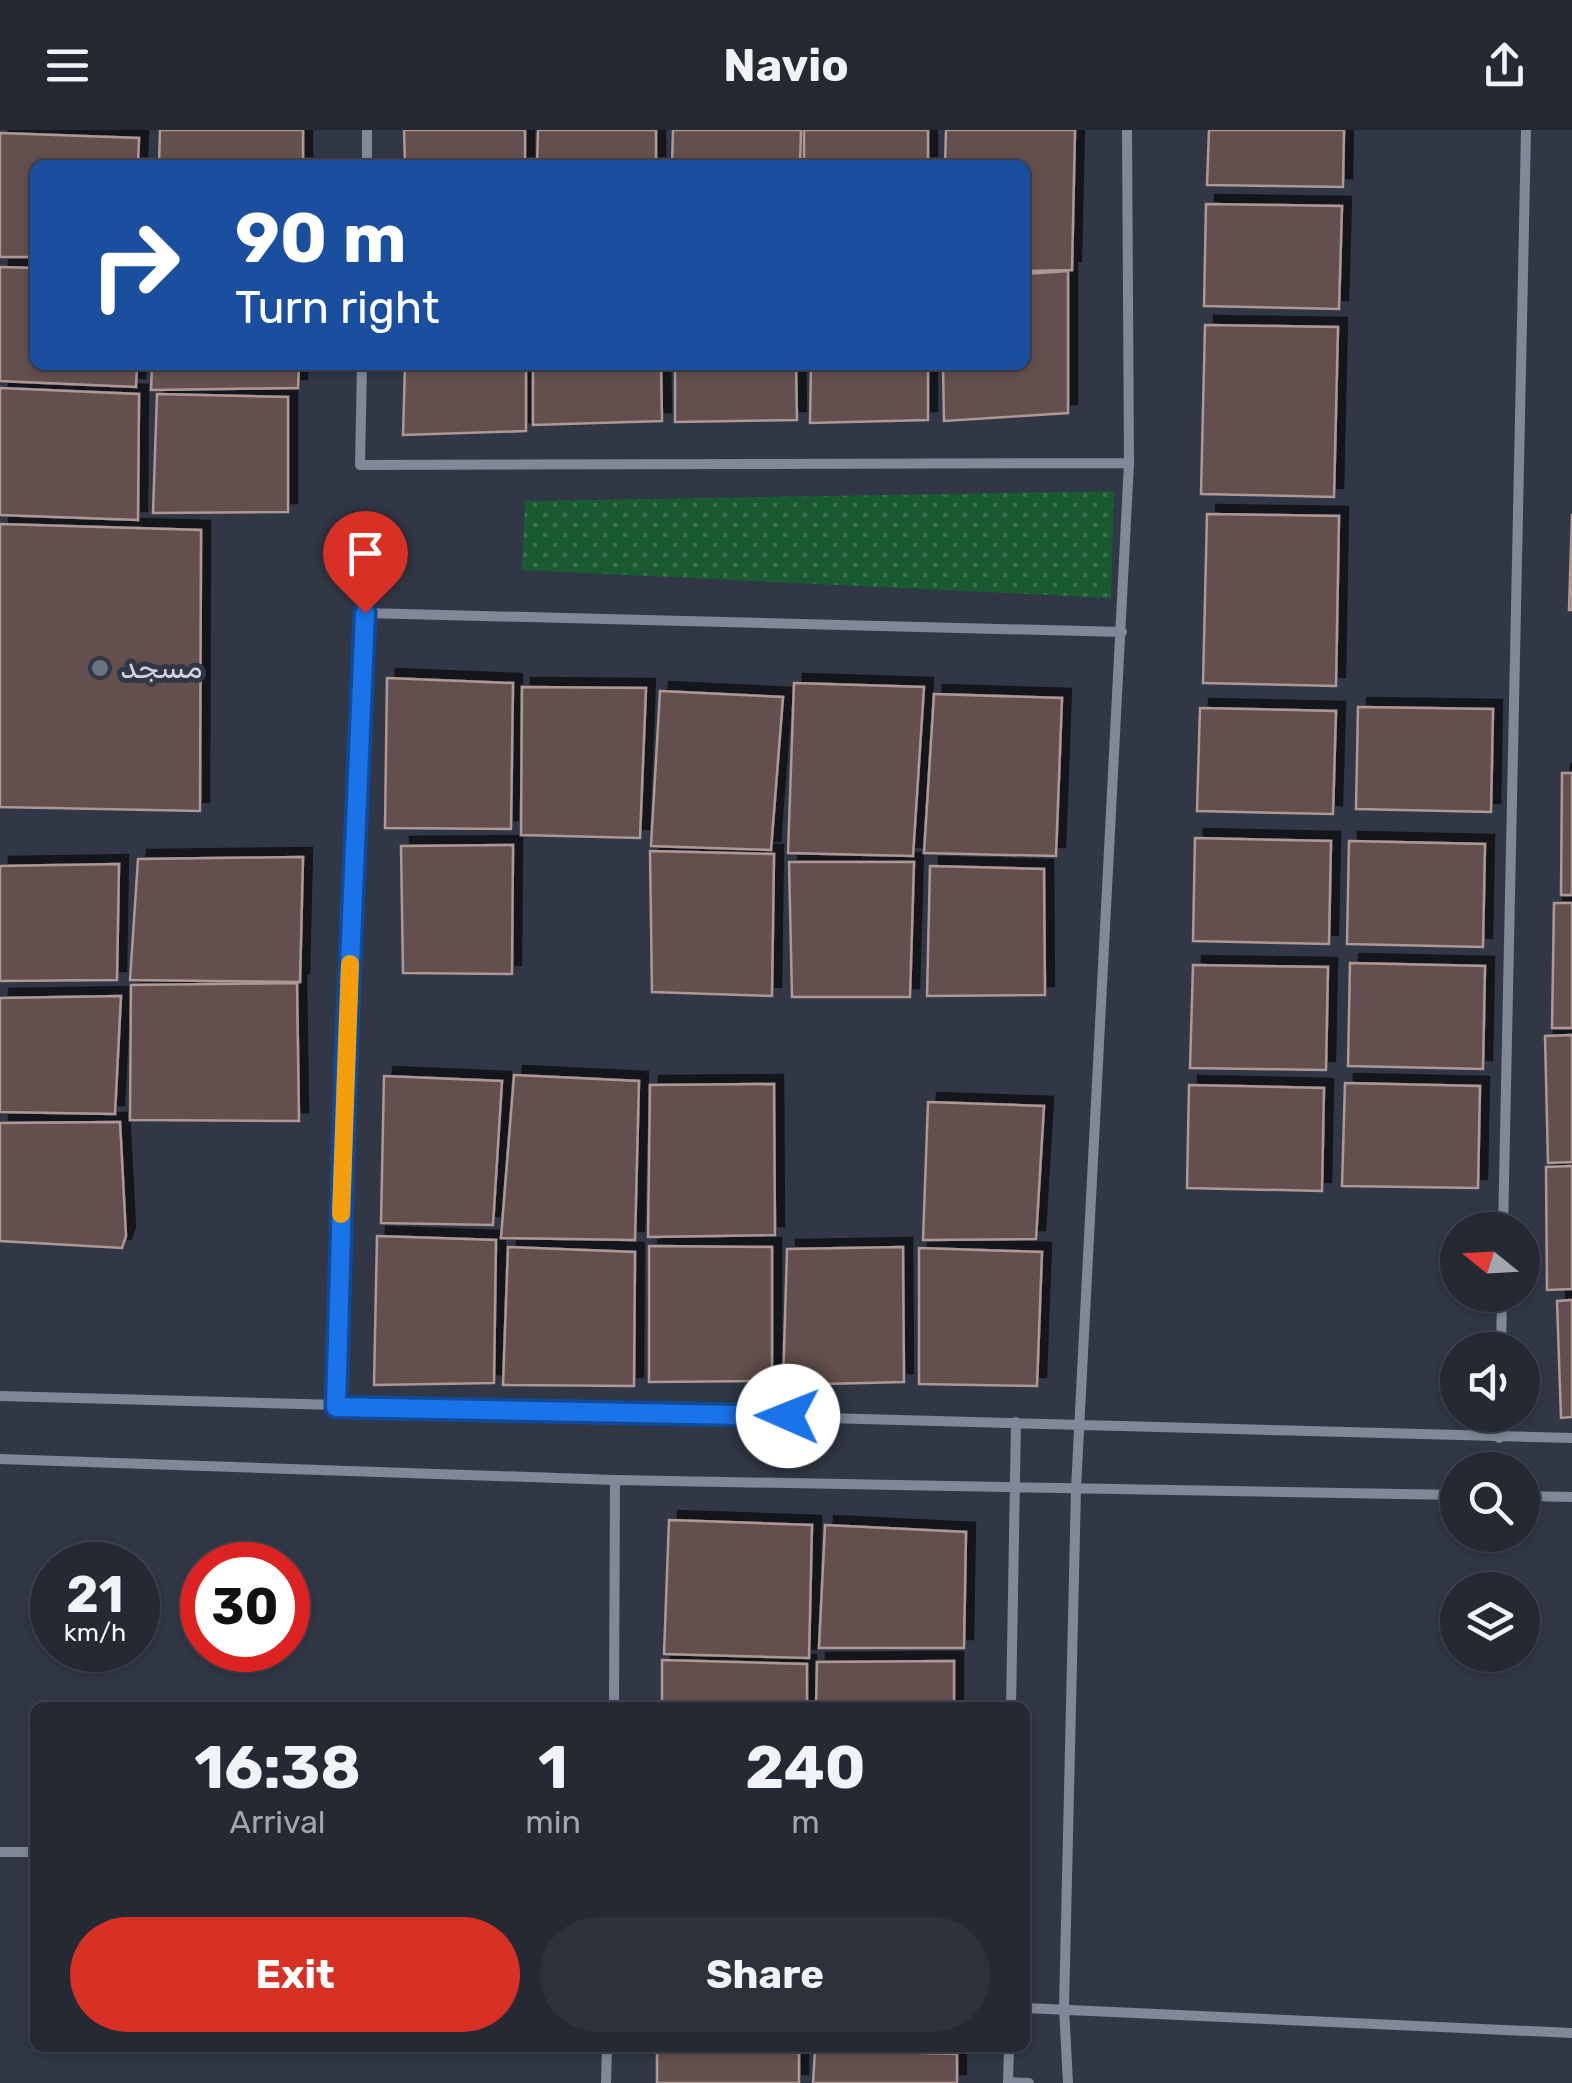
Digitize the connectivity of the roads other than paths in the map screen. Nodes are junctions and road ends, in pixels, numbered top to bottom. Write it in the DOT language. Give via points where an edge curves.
graph roads {
  1 [pos="367,130"];
  2 [pos="1127,130"];
  3 [pos="1526,130"];
  4 [pos="366,160"];
  5 [pos="362,370"];
  6 [pos="1129,463"];
  7 [pos="1122,632"];
  8 [pos="1503,1212"];
  9 [pos="0,1396"];
  10 [pos="336,1407"];
  11 [pos="1016,1422"];
  12 [pos="1080,1423"];
  13 [pos="1499,1432"];
  14 [pos="1499,1438"];
  15 [pos="1572,1438"];
  16 [pos="0,1459"];
  17 [pos="615,1480"];
  18 [pos="1012,1489"];
  19 [pos="1076,1489"];
  20 [pos="1440,1495"];
  21 [pos="1540,1496"];
  22 [pos="1572,1497"];
  23 [pos="614,1702"];
  24 [pos="1011,1702"];
  25 [pos="0,1852"];
  26 [pos="30,1852"];
  27 [pos="1030,2008"];
  28 [pos="1064,2008"];
  29 [pos="1572,2033"];
  30 [pos="607,2052"];
  31 [pos="1009,2052"];
  32 [pos="1008,2082"];
  33 [pos="606,2083"];
  34 [pos="1029,2083"];
  35 [pos="1068,2083"];
  1 -- 4 [label="street"];
  2 -- 6 [label="street"];
  3 -- 8 [label="street"];
  5 -- 6 [label="street" via="360,465"];
  6 -- 7 [label="street"];
  7 -- 10 [label="street" via="365,613"];
  7 -- 12 [label="street"];
  9 -- 10 [label="street"];
  10 -- 11 [label="street"];
  11 -- 12 [label="street"];
  11 -- 18 [label="street"];
  12 -- 14 [label="street"];
  12 -- 19 [label="street"];
  13 -- 14 [label="street"];
  14 -- 15 [label="street"];
  16 -- 17 [label="street"];
  17 -- 18 [label="street"];
  17 -- 23 [label="street"];
  18 -- 19 [label="street"];
  18 -- 24 [label="street"];
  19 -- 20 [label="street"];
  19 -- 28 [label="street"];
  21 -- 22 [label="street"];
  25 -- 26 [label="street"];
  27 -- 28 [label="street"];
  28 -- 29 [label="street"];
  28 -- 35 [label="street"];
  30 -- 33 [label="street"];
  31 -- 32 [label="street"];
  32 -- 34 [label="street"];
}
